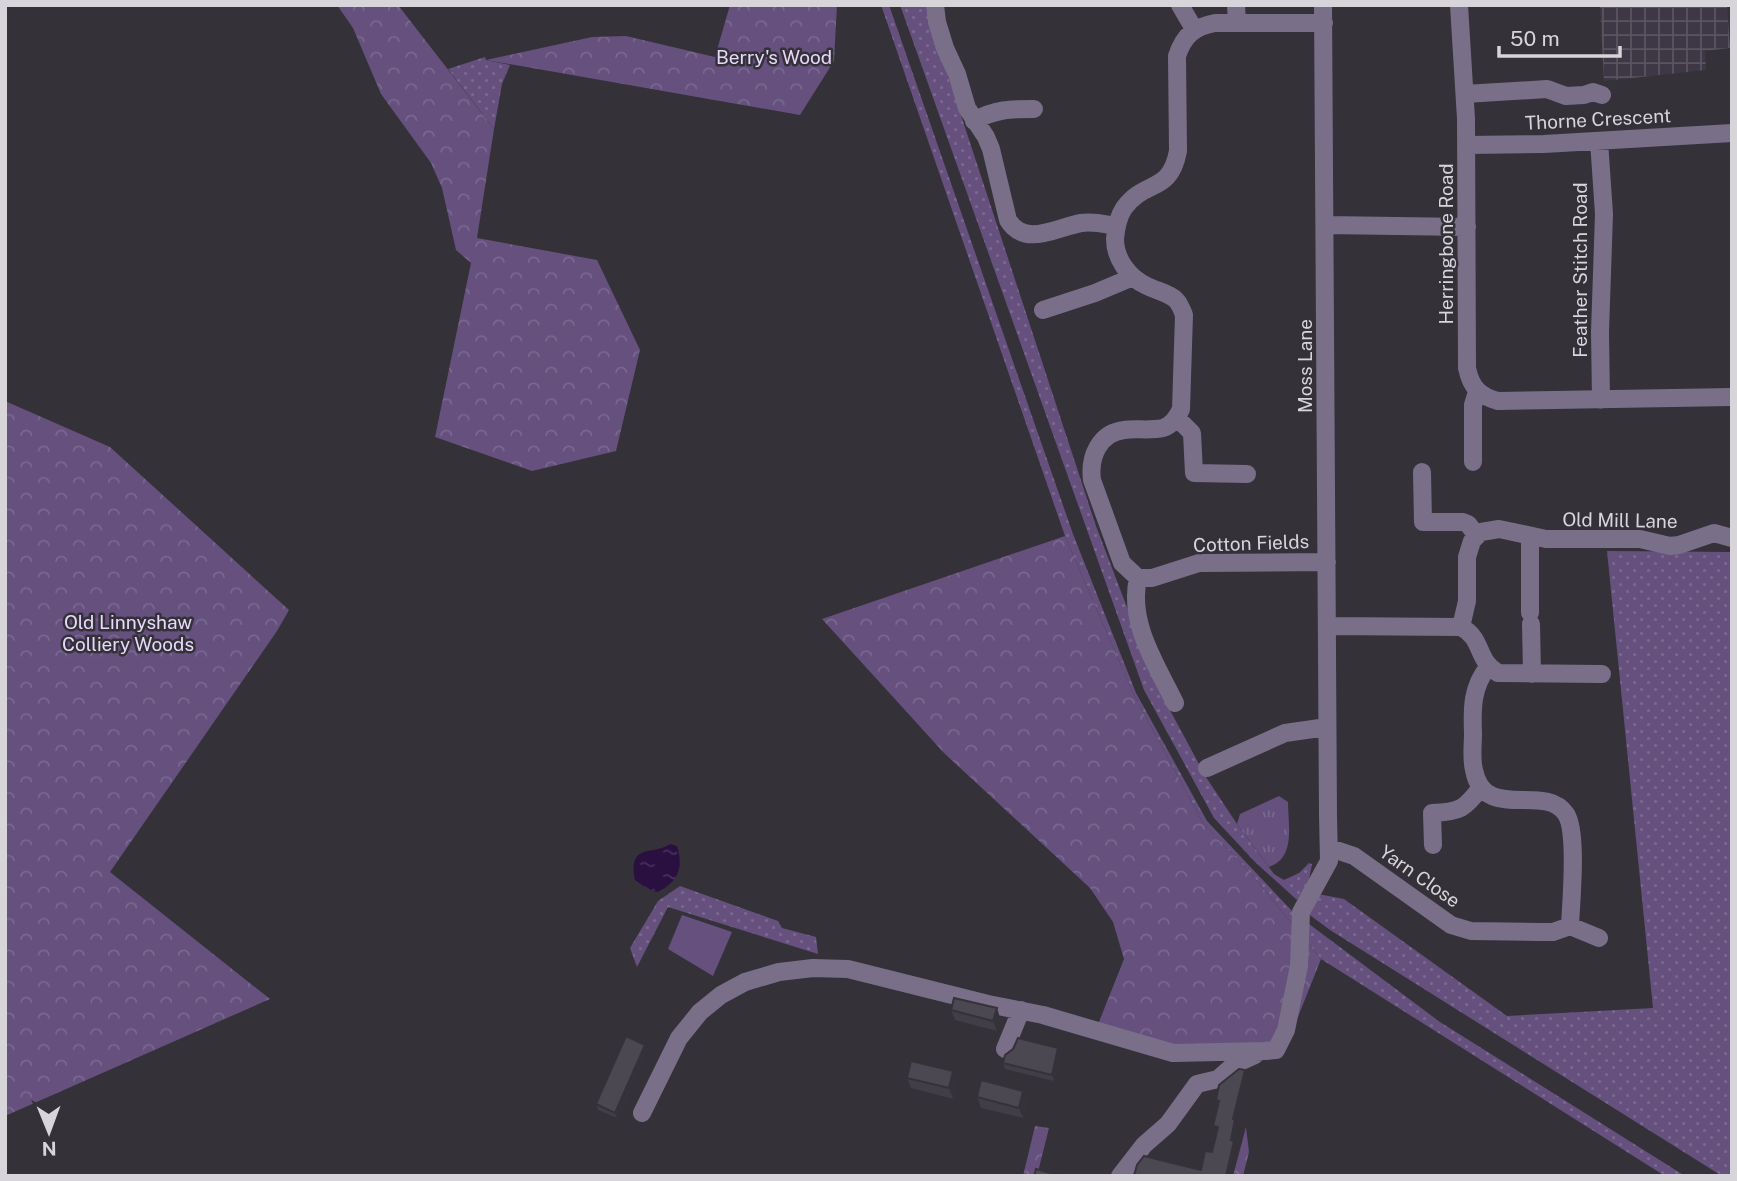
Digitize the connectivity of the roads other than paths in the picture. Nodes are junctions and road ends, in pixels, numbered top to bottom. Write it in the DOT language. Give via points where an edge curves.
graph roads {
  1 [pos="935,5"];
  2 [pos="1180,5"];
  3 [pos="1459,5"];
  4 [pos="1237,14"];
  5 [pos="1324,14"];
  6 [pos="1194,29"];
  7 [pos="1465,94"];
  8 [pos="1602,95"];
  9 [pos="1034,109"];
  10 [pos="974,121"];
  11 [pos="1732,133"];
  12 [pos="1600,141"];
  13 [pos="1466,145"];
  14 [pos="1326,225"];
  15 [pos="1116,226"];
  16 [pos="1467,227"];
  17 [pos="1133,277"];
  18 [pos="1043,310"];
  19 [pos="1477,392"];
  20 [pos="1732,397"];
  21 [pos="1601,400"];
  22 [pos="1177,418"];
  23 [pos="1473,462"];
  24 [pos="1422,472"];
  25 [pos="1247,474"];
  26 [pos="1477,536"];
  27 [pos="1530,538"];
  28 [pos="1732,538"];
  29 [pos="1327,562"];
  30 [pos="1138,578"];
  31 [pos="1328,626"];
  32 [pos="1461,627"];
  33 [pos="1488,667"];
  34 [pos="1532,674"];
  35 [pos="1590,680"];
  36 [pos="1175,703"];
  37 [pos="1327,727"];
  38 [pos="1207,768"];
  39 [pos="1481,787"];
  40 [pos="1433,845"];
  41 [pos="1330,848"];
  42 [pos="1570,926"];
  43 [pos="1599,939"];
  44 [pos="1021,1010"];
  45 [pos="1005,1049"];
  46 [pos="1265,1051"];
  47 [pos="642,1113"];
  48 [pos="1120,1176"];
  1 -- 10 [label="street" via="945,48"];
  2 -- 6 [label="street"];
  3 -- 7 [label="street, Herringbone Road"];
  4 -- 5 [label="street"];
  4 -- 6 [label="street"];
  5 -- 14 [label="street, Moss Lane"];
  6 -- 15 [label="street" via="1181,43 1177,56 1175,166 1168,177 1136,194"];
  7 -- 8 [label="street" via="1546,89 1560,96"];
  7 -- 13 [label="street, Herringbone Road"];
  9 -- 10 [label="street" via="1003,108"];
  10 -- 15 [label="street" via="986,137 1008,220 1018,232 1037,234 1091,222"];
  11 -- 12 [label="street, Thorne Crescent"];
  12 -- 13 [label="street, Thorne Crescent"];
  12 -- 21 [label="street, Feather Stitch Road" via="1604,214"];
  13 -- 16 [label="street, Herringbone Road"];
  14 -- 16 [label="street"];
  14 -- 29 [label="street, Moss Lane"];
  15 -- 17 [label="street" via="1115,244"];
  16 -- 19 [label="street, Herringbone Road" via="1467,368"];
  17 -- 18 [label="street"];
  17 -- 22 [label="street" via="1170,295 1184,315 1183,399"];
  19 -- 21 [label="street" via="1498,401"];
  19 -- 23 [label="street"];
  20 -- 21 [label="street"];
  22 -- 25 [label="street" via="1192,433 1195,473"];
  22 -- 30 [label="street" via="1161,428 1116,432 1101,442 1093,458 1092,480 1122,563"];
  24 -- 26 [label="street" via="1423,522 1463,522"];
  26 -- 27 [label="street, Old Mill Lane" via="1499,529"];
  26 -- 32 [label="street" via="1467,557 1467,601"];
  27 -- 28 [label="street, Old Mill Lane" via="1628,538 1670,546 1714,534"];
  27 -- 34 [label="street"];
  29 -- 30 [label="street, Cotton Fields" via="1199,562 1152,578"];
  29 -- 31 [label="street, Moss Lane"];
  30 -- 36 [label="street" via="1137,622"];
  31 -- 32 [label="street"];
  31 -- 37 [label="street, Moss Lane"];
  32 -- 33 [label="street" via="1474,636"];
  33 -- 34 [label="street" via="1498,673"];
  33 -- 39 [label="street" via="1472,706 1473,769"];
  34 -- 35 [label="street"];
  37 -- 38 [label="street" via="1285,733"];
  37 -- 41 [label="street, Moss Lane"];
  39 -- 40 [label="street" via="1460,810 1432,813"];
  39 -- 42 [label="street" via="1503,800 1560,806 1569,818"];
  41 -- 42 [label="street, Yarn Close" via="1354,856 1451,925 1471,931 1540,932"];
  41 -- 46 [label="street, Moss Lane" via="1325,871 1301,912 1299,966 1286,1030 1276,1049"];
  42 -- 43 [label="street"];
  44 -- 45 [label="street"];
  44 -- 46 [label="street" via="1173,1053"];
  44 -- 47 [label="street" via="848,969 779,972 745,982 700,1012 679,1038"];
  46 -- 48 [label="street" via="1235,1064 1218,1079 1196,1083 1168,1124"];
}
